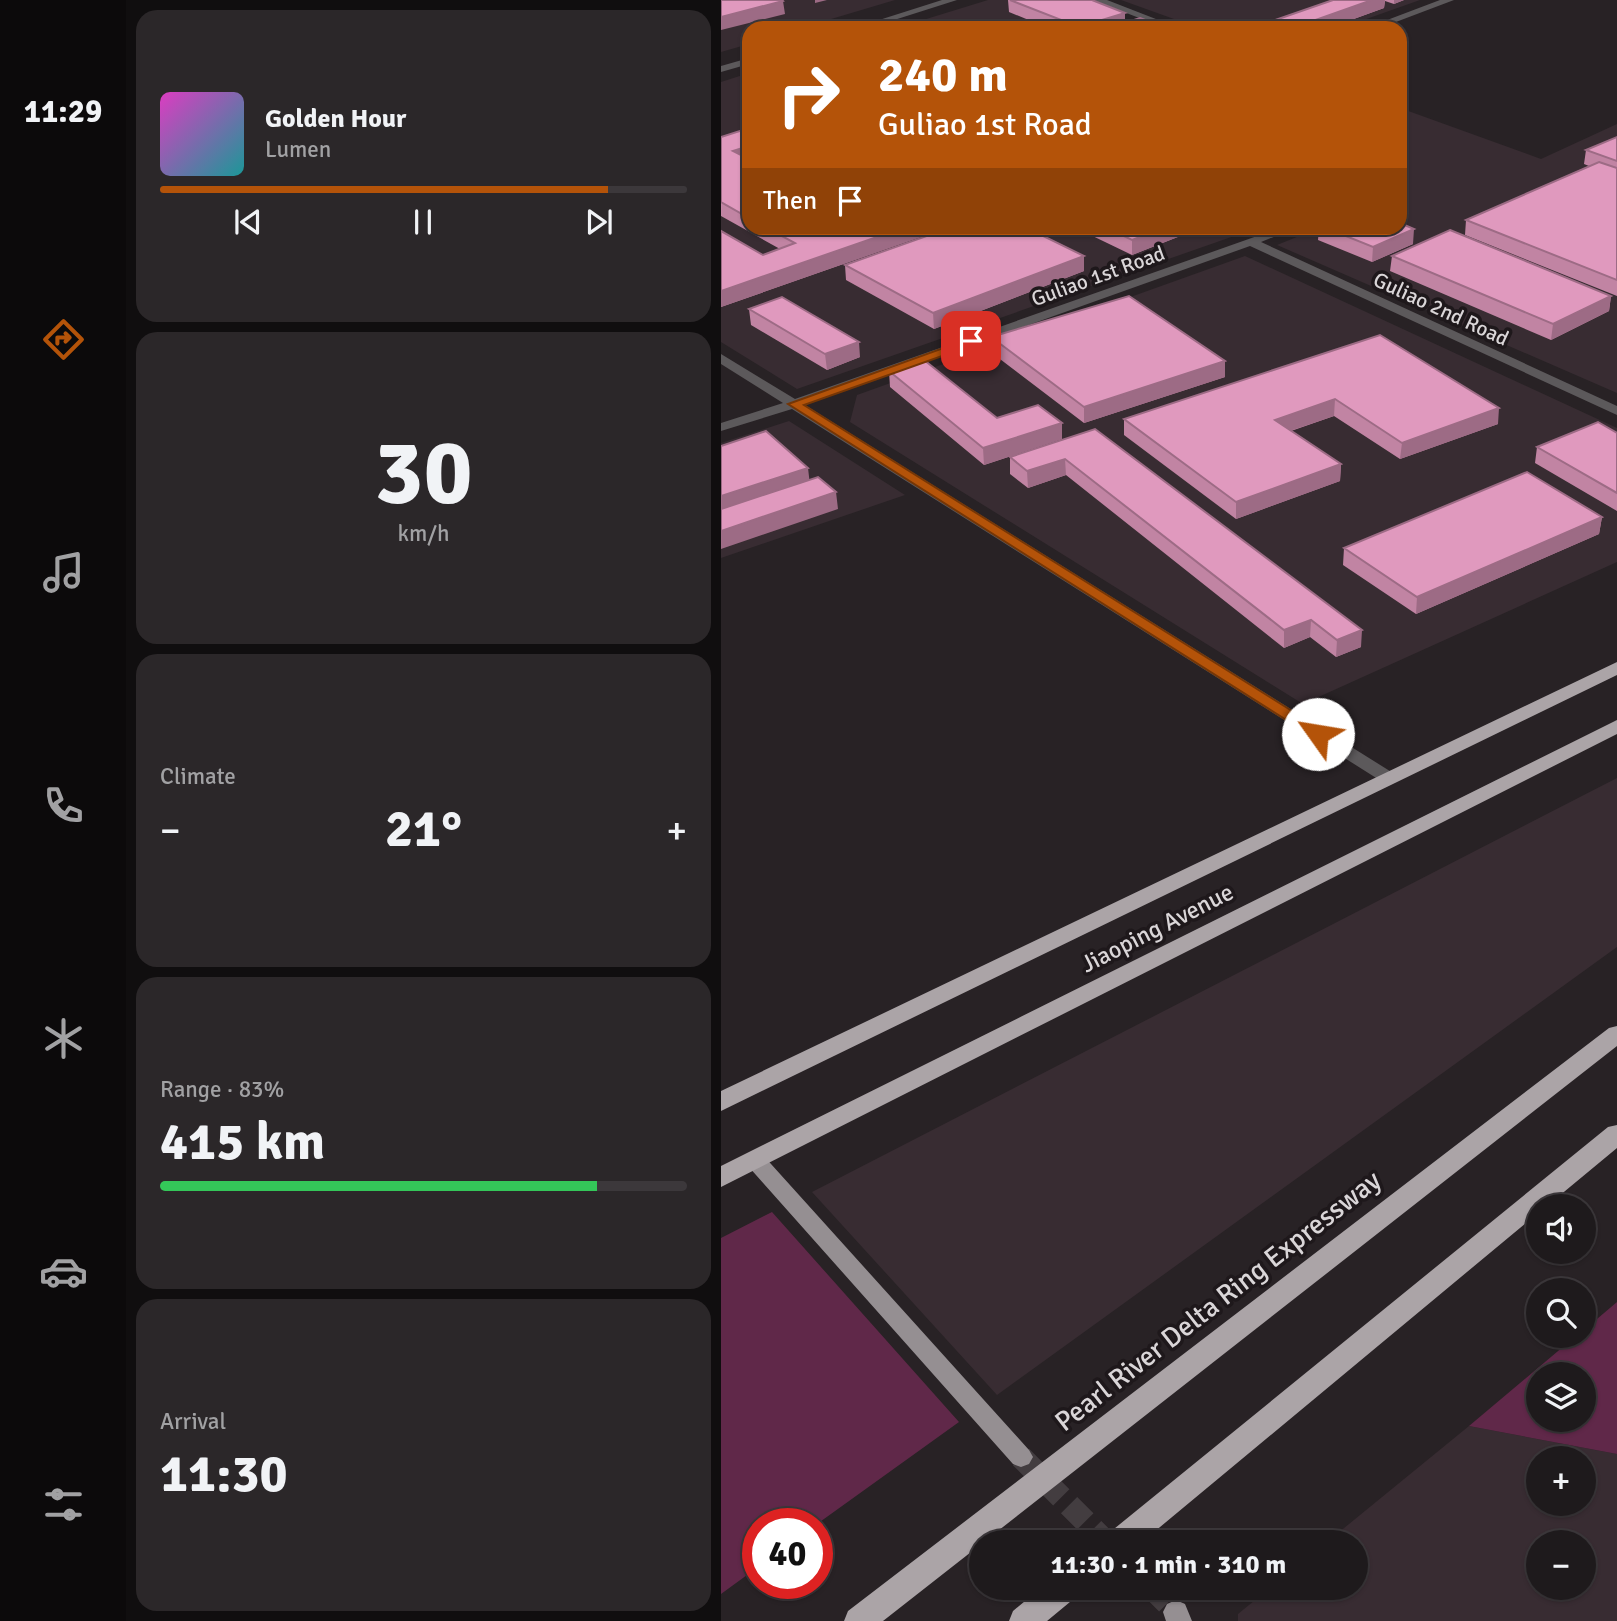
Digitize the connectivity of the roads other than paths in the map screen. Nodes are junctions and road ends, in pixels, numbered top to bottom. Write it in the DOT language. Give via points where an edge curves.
graph roads {
  1 [pos="952,0"];
  2 [pos="1098,0"];
  3 [pos="1449,0"];
  4 [pos="882,21"];
  5 [pos="1155,21"];
  6 [pos="1390,21"];
  7 [pos="742,63"];
  8 [pos="721,69"];
  9 [pos="1270,235"];
  10 [pos="1250,242"];
  11 [pos="721,358"];
  12 [pos="794,404"];
  13 [pos="1617,411"];
  14 [pos="721,427"];
  15 [pos="1617,668"];
  16 [pos="1617,726"];
  17 [pos="1387,777"];
  18 [pos="1617,1034"];
  19 [pos="721,1102"];
  20 [pos="1617,1134"];
  21 [pos="755,1160"];
  22 [pos="721,1177"];
  23 [pos="1021,1457"];
  24 [pos="1135,1530"];
  25 [pos="1049,1600"];
  26 [pos="859,1621"];
  27 [pos="1024,1621"];
  1 -- 4 [label="street"];
  2 -- 5 [label="street"];
  3 -- 6 [label="street"];
  7 -- 8 [label="street"];
  9 -- 10 [label="street, Guliao 1st Road"];
  10 -- 12 [label="street, Guliao 1st Road"];
  10 -- 13 [label="street, Guliao 2nd Road"];
  11 -- 12 [label="street"];
  12 -- 14 [label="street, Guliao 1st Road"];
  12 -- 17 [label="street"];
  15 -- 17 [label="highway, Jiaoping Avenue"];
  16 -- 21 [label="highway, Jiaoping Avenue"];
  17 -- 19 [label="highway, Jiaoping Avenue"];
  18 -- 26 [label="highway, Pearl River Delta Ring Expressway"];
  20 -- 24 [label="highway"];
  21 -- 22 [label="highway, Jiaoping Avenue"];
  21 -- 23 [label="main road"];
  25 -- 27 [label="highway"];
}
